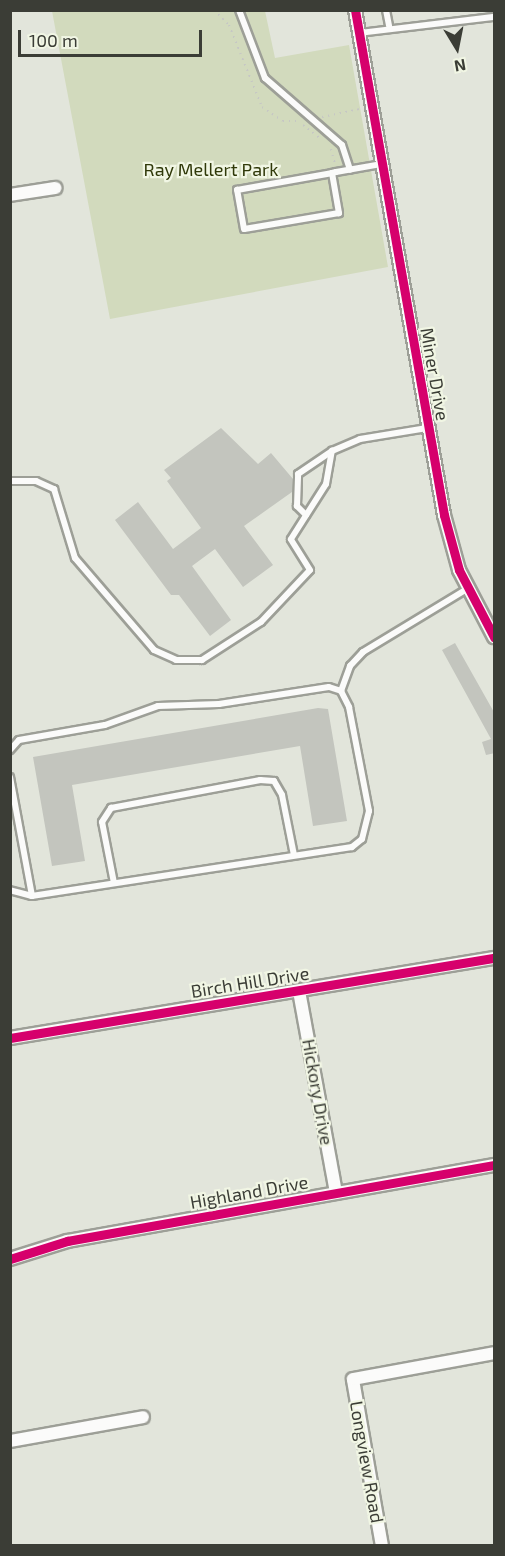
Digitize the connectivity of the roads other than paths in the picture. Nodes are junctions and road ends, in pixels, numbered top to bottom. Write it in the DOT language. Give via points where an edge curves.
graph roads {
  1 [pos="239,10"];
  2 [pos="355,10"];
  3 [pos="386,10"];
  4 [pos="495,17"];
  5 [pos="389,26"];
  6 [pos="359,33"];
  7 [pos="382,164"];
  8 [pos="350,170"];
  9 [pos="334,173"];
  10 [pos="55,188"];
  11 [pos="10,195"];
  12 [pos="427,428"];
  13 [pos="332,451"];
  14 [pos="10,481"];
  15 [pos="306,515"];
  16 [pos="467,589"];
  17 [pos="495,637"];
  18 [pos="341,692"];
  19 [pos="10,750"];
  20 [pos="10,777"];
  21 [pos="294,855"];
  22 [pos="114,883"];
  23 [pos="10,890"];
  24 [pos="32,896"];
  25 [pos="495,958"];
  26 [pos="299,991"];
  27 [pos="10,1038"];
  28 [pos="495,1165"];
  29 [pos="336,1193"];
  30 [pos="10,1259"];
  31 [pos="495,1353"];
  32 [pos="142,1417"];
  33 [pos="10,1440"];
  34 [pos="382,1545"];
  1 -- 8 [label="lane" via="265,78 342,145"];
  2 -- 6 [label="street, Miner Drive"];
  3 -- 5 [label="lane"];
  4 -- 5 [label="lane"];
  5 -- 6 [label="lane"];
  6 -- 7 [label="street, Miner Drive"];
  7 -- 8 [label="lane"];
  7 -- 12 [label="street, Miner Drive"];
  8 -- 9 [label="lane"];
  9 -- 9 [label="lane" via="237,190 244,229 339,213"];
  10 -- 11 [label="street"];
  12 -- 13 [label="lane" via="360,439"];
  12 -- 16 [label="street, Miner Drive" via="450,543"];
  13 -- 15 [label="lane" via="326,484"];
  13 -- 15 [label="lane" via="298,474 297,506"];
  14 -- 15 [label="lane" via="36,481 54,489 75,558 154,650 176,660 202,660 225,649 261,622 310,570 291,539"];
  16 -- 17 [label="street, Miner Drive"];
  16 -- 18 [label="lane" via="363,652 350,666"];
  18 -- 19 [label="lane" via="329,687 219,704 158,706 105,725 19,740"];
  18 -- 21 [label="lane" via="351,718 368,827 351,847"];
  20 -- 24 [label="lane"];
  21 -- 22 [label="lane"];
  21 -- 22 [label="lane" via="282,795 274,781 260,780 111,808 102,822"];
  22 -- 24 [label="lane"];
  23 -- 24 [label="lane"];
  25 -- 26 [label="street, Birch Hill Drive"];
  26 -- 27 [label="street, Birch Hill Drive"];
  26 -- 29 [label="street, Hickory Drive"];
  28 -- 29 [label="street, Highland Drive"];
  29 -- 30 [label="street, Highland Drive" via="67,1241"];
  31 -- 34 [label="street, Longview Road" via="353,1379"];
  32 -- 33 [label="street"];
}
